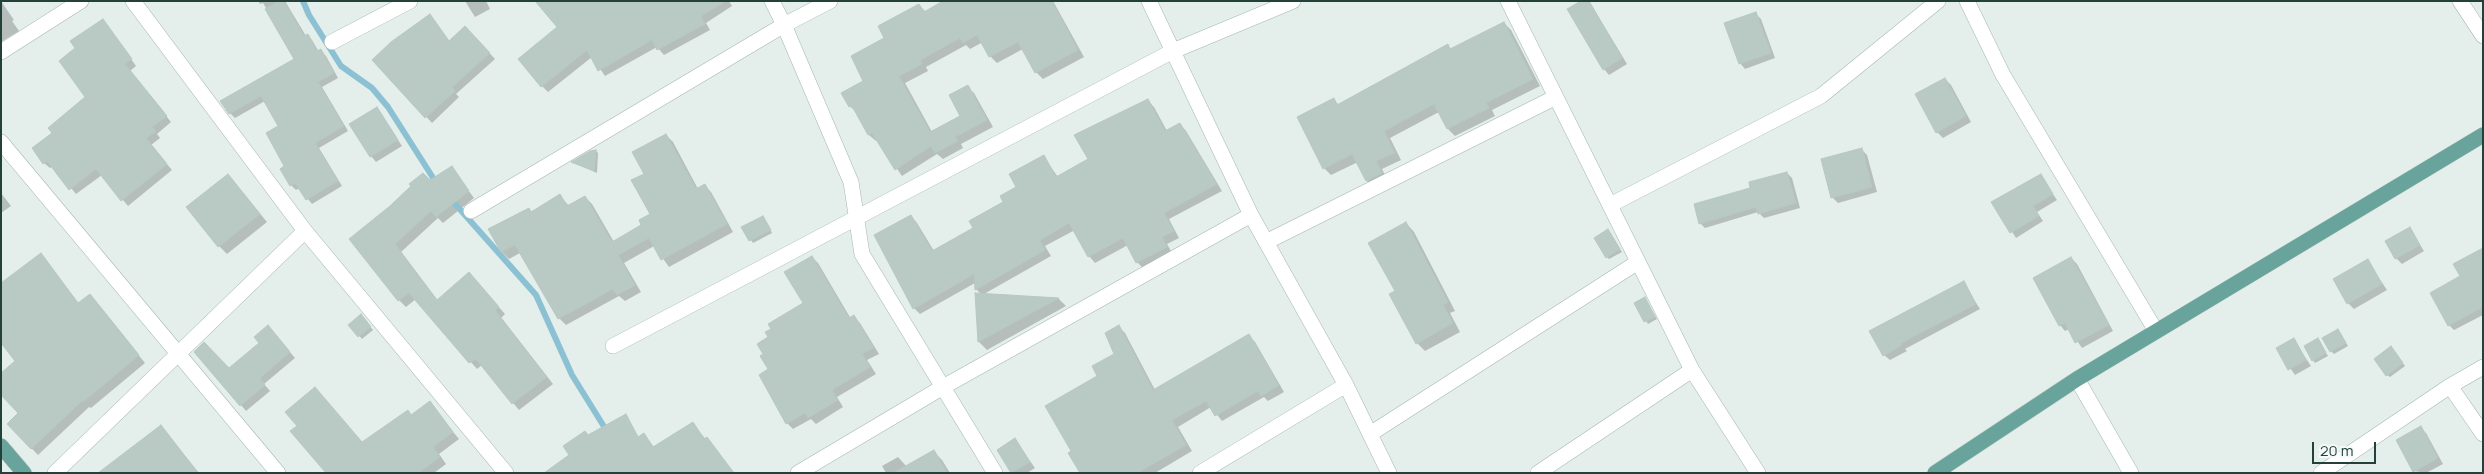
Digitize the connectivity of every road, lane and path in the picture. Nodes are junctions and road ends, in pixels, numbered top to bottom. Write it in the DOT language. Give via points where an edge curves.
graph roads {
  1 [pos="82,1"];
  2 [pos="133,1"];
  3 [pos="410,1"];
  4 [pos="772,1"];
  5 [pos="830,1"];
  6 [pos="1149,1"];
  7 [pos="1293,1"];
  8 [pos="1508,1"];
  9 [pos="1938,1"];
  10 [pos="1967,1"];
  11 [pos="2460,1"];
  12 [pos="784,25"];
  13 [pos="2483,36"];
  14 [pos="332,42"];
  15 [pos="1173,51"];
  16 [pos="1,52"];
  17 [pos="1556,97"];
  18 [pos="2483,135"];
  19 [pos="1,142"];
  20 [pos="1610,205"];
  21 [pos="471,211"];
  22 [pos="1251,215"];
  23 [pos="856,218"];
  24 [pos="305,232"];
  25 [pos="1266,242"];
  26 [pos="1638,262"];
  27 [pos="2156,331"];
  28 [pos="613,346"];
  29 [pos="180,353"];
  30 [pos="2483,367"];
  31 [pos="1692,370"];
  32 [pos="2078,379"];
  33 [pos="1346,385"];
  34 [pos="943,386"];
  35 [pos="2450,386"];
  36 [pos="1370,434"];
  37 [pos="2483,434"];
  38 [pos="1,446"];
  39 [pos="24,473"];
  40 [pos="55,473"];
  41 [pos="278,473"];
  42 [pos="506,473"];
  43 [pos="798,473"];
  44 [pos="995,473"];
  45 [pos="1200,473"];
  46 [pos="1389,473"];
  47 [pos="1538,473"];
  48 [pos="1758,473"];
  49 [pos="1935,473"];
  50 [pos="2132,473"];
  51 [pos="2321,473"];
  1 -- 16 [label="street"];
  2 -- 24 [label="street"];
  3 -- 14 [label="street"];
  4 -- 12 [label="street"];
  5 -- 12 [label="street"];
  6 -- 15 [label="street"];
  7 -- 15 [label="street"];
  8 -- 17 [label="street"];
  9 -- 20 [label="street" via="1821,96"];
  10 -- 27 [label="street" via="2003,75"];
  11 -- 13 [label="street"];
  12 -- 21 [label="street"];
  12 -- 23 [label="street" via="851,182"];
  15 -- 22 [label="street"];
  15 -- 23 [label="street"];
  17 -- 20 [label="street"];
  17 -- 25 [label="street"];
  18 -- 27 [label="main road"];
  19 -- 29 [label="street"];
  20 -- 26 [label="street"];
  22 -- 25 [label="street"];
  22 -- 34 [label="street"];
  23 -- 28 [label="street"];
  23 -- 34 [label="street" via="862,254"];
  24 -- 29 [label="street"];
  24 -- 42 [label="street"];
  25 -- 33 [label="street"];
  26 -- 31 [label="street"];
  26 -- 36 [label="street"];
  27 -- 32 [label="main road"];
  29 -- 40 [label="street"];
  29 -- 41 [label="street"];
  30 -- 35 [label="street"];
  31 -- 47 [label="street"];
  31 -- 48 [label="street"];
  32 -- 49 [label="main road"];
  32 -- 50 [label="street"];
  33 -- 36 [label="street"];
  33 -- 45 [label="street"];
  34 -- 43 [label="street"];
  34 -- 44 [label="street"];
  35 -- 37 [label="street"];
  35 -- 51 [label="street"];
  36 -- 46 [label="street"];
  38 -- 39 [label="main road"];
}
